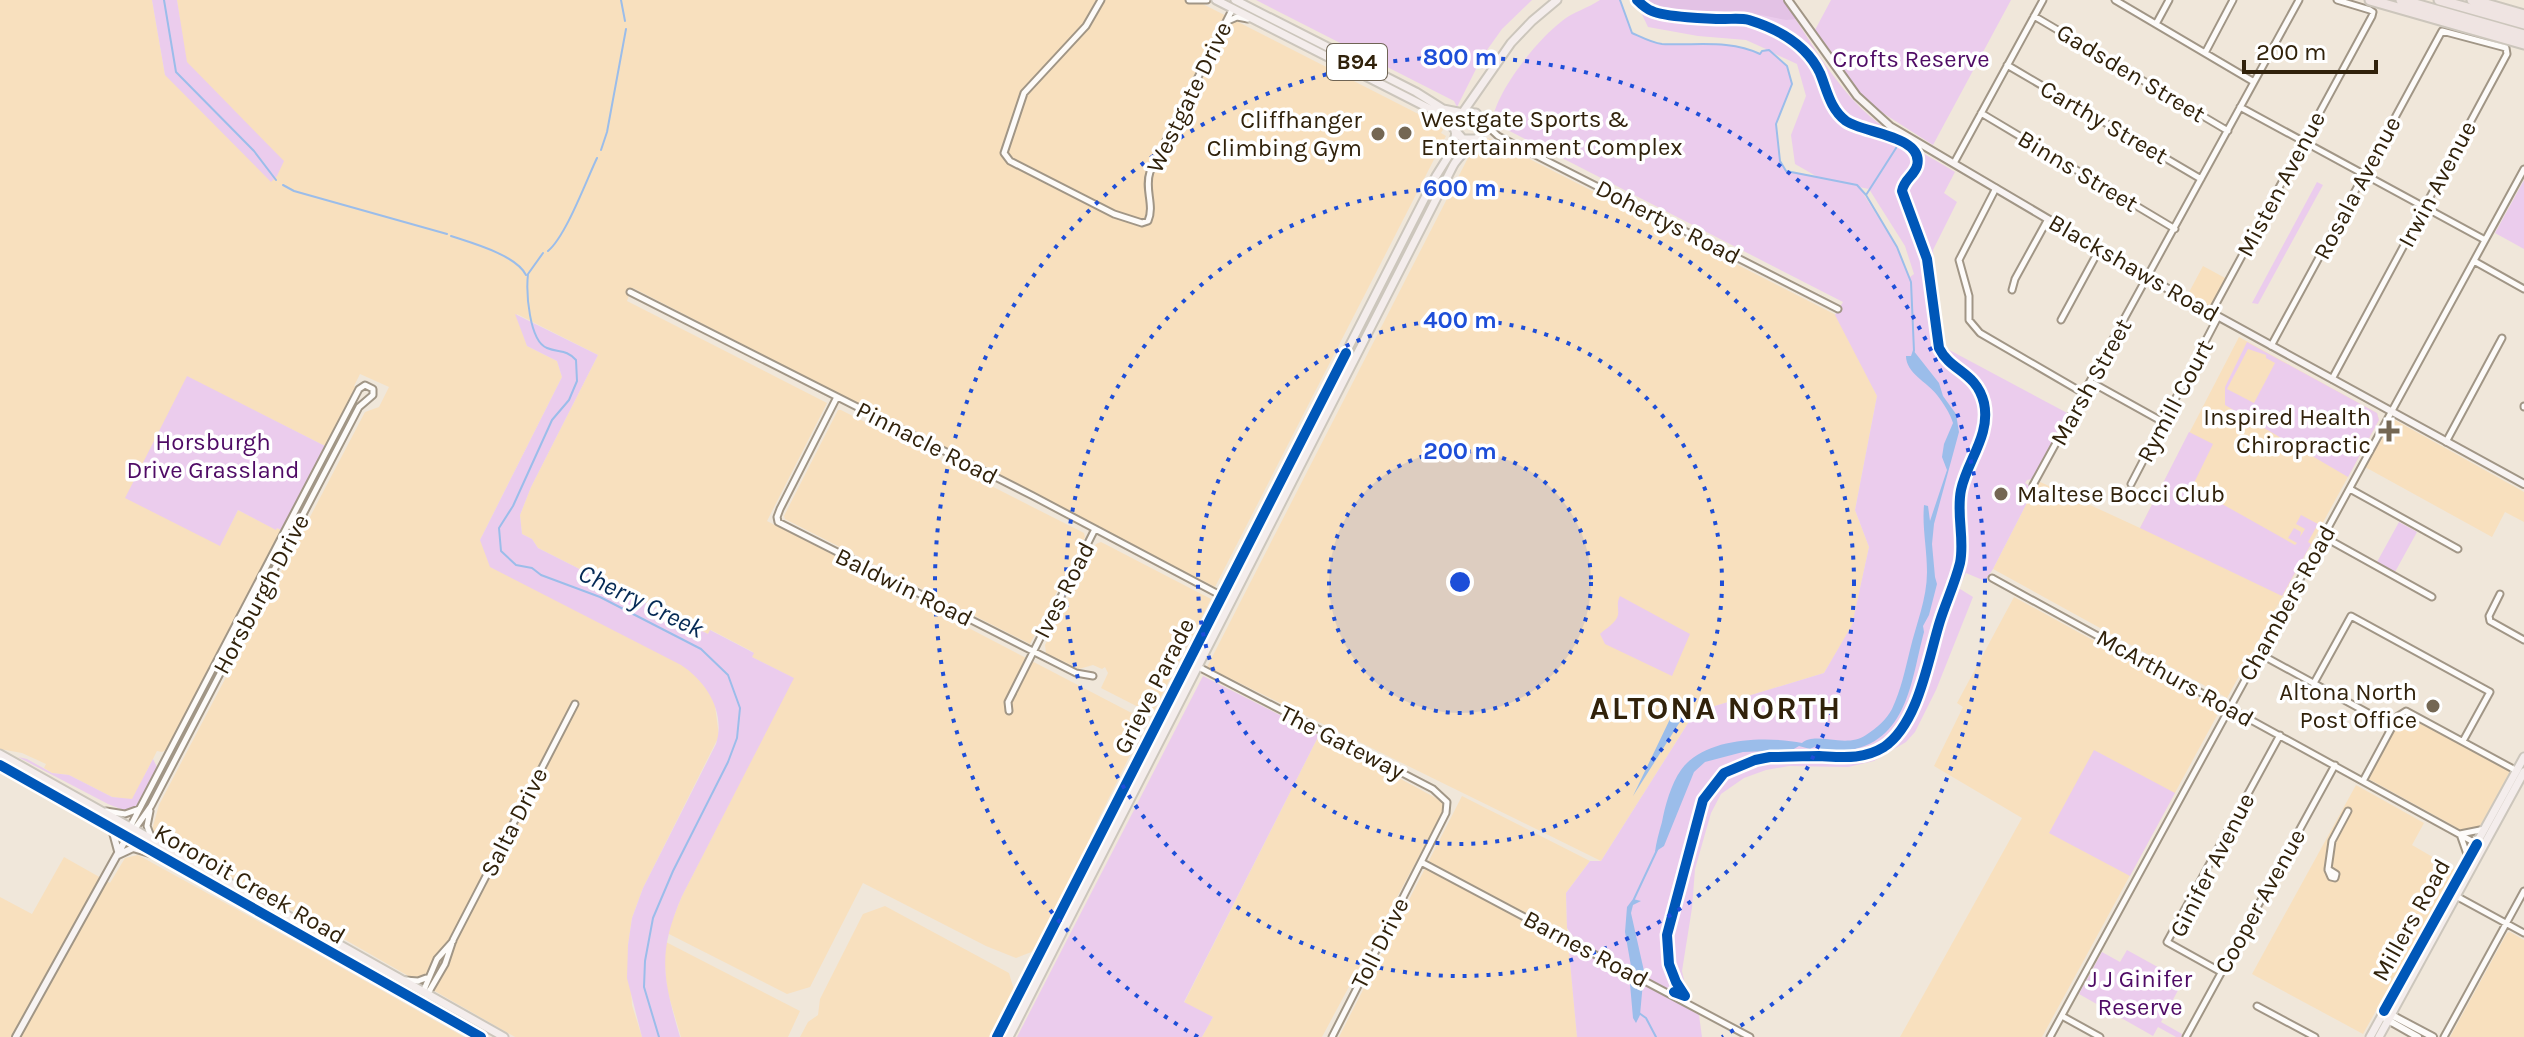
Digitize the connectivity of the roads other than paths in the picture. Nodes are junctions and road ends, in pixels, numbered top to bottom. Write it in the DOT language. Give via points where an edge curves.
graph roads {
  1 [pos="1101,0"];
  2 [pos="1189,0"];
  3 [pos="1207,0"];
  4 [pos="1216,0"];
  5 [pos="1557,0"];
  6 [pos="1788,0"];
  7 [pos="2043,0"];
  8 [pos="2115,0"];
  9 [pos="2169,0"];
  10 [pos="2233,0"];
  11 [pos="2299,0"];
  12 [pos="2337,0"];
  13 [pos="2370,0"];
  14 [pos="2401,0"];
  15 [pos="2439,0"];
  16 [pos="2472,0"];
  17 [pos="1235,3"];
  18 [pos="2524,15"];
  19 [pos="1260,16"];
  20 [pos="2034,16"];
  21 [pos="1226,22"];
  22 [pos="2156,24"];
  23 [pos="2524,24"];
  24 [pos="2442,31"];
  25 [pos="2524,35"];
  26 [pos="2524,46"];
  27 [pos="2205,53"];
  28 [pos="2007,65"];
  29 [pos="2254,82"];
  30 [pos="2240,107"];
  31 [pos="1463,112"];
  32 [pos="1981,113"];
  33 [pos="1484,122"];
  34 [pos="1456,131"];
  35 [pos="2228,131"];
  36 [pos="1498,136"];
  37 [pos="1478,138"];
  38 [pos="2304,142"];
  39 [pos="1954,163"];
  40 [pos="2524,169"];
  41 [pos="2364,174"];
  42 [pos="2201,179"];
  43 [pos="1996,188"];
  44 [pos="2425,207"];
  45 [pos="2048,219"];
  46 [pos="2175,229"];
  47 [pos="2485,240"];
  48 [pos="2099,250"];
  49 [pos="2474,261"];
  50 [pos="2148,278"];
  51 [pos="2524,289"];
  52 [pos="2012,290"];
  53 [pos="630,292"];
  54 [pos="1838,309"];
  55 [pos="2215,315"];
  56 [pos="2061,320"];
  57 [pos="2502,338"];
  58 [pos="2271,346"];
  59 [pos="2332,379"];
  60 [pos="2091,382"];
  61 [pos="2085,394"];
  62 [pos="837,397"];
  63 [pos="2392,412"];
  64 [pos="2163,422"];
  65 [pos="335,435"];
  66 [pos="342,438"];
  67 [pos="2446,442"];
  68 [pos="2131,484"];
  69 [pos="2524,484"];
  70 [pos="2033,485"];
  71 [pos="2350,489"];
  72 [pos="1095,529"];
  73 [pos="2324,537"];
  74 [pos="2458,549"];
  75 [pos="263,574"];
  76 [pos="270,577"];
  77 [pos="1992,578"];
  78 [pos="2500,594"];
  79 [pos="1222,596"];
  80 [pos="2432,597"];
  81 [pos="2524,640"];
  82 [pos="1033,651"];
  83 [pos="2260,654"];
  84 [pos="1189,662"];
  85 [pos="1198,667"];
  86 [pos="1093,676"];
  87 [pos="2314,683"];
  88 [pos="204,688"];
  89 [pos="210,691"];
  90 [pos="575,704"];
  91 [pos="2230,708"];
  92 [pos="1009,711"];
  93 [pos="2379,719"];
  94 [pos="2280,735"];
  95 [pos="2463,741"];
  96 [pos="0,754"];
  97 [pos="2524,757"];
  98 [pos="166,760"];
  99 [pos="173,764"];
  100 [pos="0,765"];
  101 [pos="2335,765"];
  102 [pos="2521,777"];
  103 [pos="2363,781"];
  104 [pos="151,806"];
  105 [pos="94,807"];
  106 [pos="141,807"];
  107 [pos="2348,811"];
  108 [pos="112,829"];
  109 [pos="132,829"];
  110 [pos="2485,829"];
  111 [pos="2459,834"];
  112 [pos="127,837"];
  113 [pos="153,841"];
  114 [pos="2480,845"];
  115 [pos="1428,848"];
  116 [pos="118,855"];
  117 [pos="2469,858"];
  118 [pos="167,859"];
  119 [pos="1421,862"];
  120 [pos="2328,870"];
  121 [pos="2524,891"];
  122 [pos="2456,896"];
  123 [pos="2507,924"];
  124 [pos="2524,933"];
  125 [pos="453,940"];
  126 [pos="2221,972"];
  127 [pos="428,976"];
  128 [pos="400,980"];
  129 [pos="425,993"];
  130 [pos="420,1003"];
  131 [pos="2257,1006"];
  132 [pos="2386,1015"];
  133 [pos="2062,1016"];
  134 [pos="16,1037"];
  135 [pos="481,1037"];
  136 [pos="504,1037"];
  137 [pos="997,1037"];
  138 [pos="1009,1037"];
  139 [pos="1332,1037"];
  140 [pos="1750,1037"];
  141 [pos="2050,1037"];
  142 [pos="2100,1037"];
  143 [pos="2186,1037"];
  144 [pos="2315,1037"];
  145 [pos="2370,1037"];
  146 [pos="2379,1037"];
  147 [pos="2418,1037"];
  148 [pos="2433,1037"];
  149 [pos="2444,1037"];
  1 -- 21 [label="street, Westgate Drive" via="1089,23 1024,93 1004,155 1140,223 1151,215 1149,174"];
  2 -- 3 [label="street"];
  4 -- 17 [label="main road, B94"];
  5 -- 31 [label="main road" via="1503,53"];
  6 -- 39 [label="main road, Blackshaws Road" via="1868,108"];
  7 -- 20 [label="street"];
  8 -- 22 [label="street"];
  9 -- 22 [label="street"];
  10 -- 27 [label="street"];
  11 -- 29 [label="street, Marsh Street"];
  12 -- 38 [label="street, Misten Avenue" via="2373,12"];
  13 -- 26 [label="highway"];
  14 -- 25 [label="highway"];
  15 -- 23 [label="highway"];
  16 -- 18 [label="highway"];
  17 -- 19 [label="main road, B94"];
  17 -- 21 [label="street, Westgate Drive"];
  19 -- 21 [label="street"];
  19 -- 31 [label="main road, B94" via="1443,109"];
  19 -- 34 [label="main road, B94" via="1434,111"];
  20 -- 28 [label="street"];
  20 -- 35 [label="street, Gadsden Street"];
  22 -- 27 [label="street"];
  24 -- 41 [label="street, Rosala Avenue"];
  24 -- 44 [label="street, Irwin Avenue" via="2508,50"];
  27 -- 29 [label="street"];
  28 -- 32 [label="street"];
  28 -- 42 [label="street, Carthy Street"];
  29 -- 30 [label="street, Marsh Street"];
  30 -- 35 [label="street, Marsh Street"];
  30 -- 38 [label="street"];
  31 -- 33 [label="main road" via="1476,113"];
  31 -- 34 [label="main road"];
  32 -- 39 [label="street"];
  32 -- 46 [label="street, Binns Street"];
  33 -- 36 [label="street, Dohertys Road"];
  33 -- 37 [label="main road"];
  34 -- 37 [label="main road, B94" via="1465,140"];
  34 -- 79 [label="main road, Grieve Parade" via="1452,151"];
  35 -- 42 [label="street, Marsh Street"];
  36 -- 37 [label="street, Dohertys Road"];
  36 -- 54 [label="street, Dohertys Road"];
  37 -- 85 [label="main road, Grieve Parade" via="1453,166"];
  38 -- 41 [label="street"];
  38 -- 55 [label="street, Misten Avenue"];
  39 -- 43 [label="main road, Blackshaws Road"];
  40 -- 47 [label="street, Chambers Road"];
  41 -- 44 [label="street"];
  41 -- 58 [label="street, Rosala Avenue"];
  42 -- 46 [label="street, Marsh Street"];
  43 -- 45 [label="main road, Blackshaws Road"];
  43 -- 61 [label="street" via="1960,256 1969,320 1980,333"];
  44 -- 47 [label="street"];
  44 -- 59 [label="street, Irwin Avenue"];
  45 -- 48 [label="main road, Blackshaws Road"];
  45 -- 52 [label="street"];
  46 -- 50 [label="street, Marsh Street"];
  47 -- 49 [label="street, Chambers Road"];
  48 -- 50 [label="main road, Blackshaws Road"];
  48 -- 56 [label="street"];
  49 -- 51 [label="street"];
  49 -- 63 [label="street, Chambers Road"];
  50 -- 55 [label="main road, Blackshaws Road"];
  50 -- 60 [label="street, Marsh Street"];
  53 -- 62 [label="street, Pinnacle Road"];
  55 -- 58 [label="main road, Blackshaws Road"];
  55 -- 64 [label="street, Rymill Court"];
  57 -- 67 [label="street"];
  58 -- 59 [label="main road, Blackshaws Road"];
  59 -- 63 [label="main road, Blackshaws Road"];
  60 -- 61 [label="street, Marsh Street"];
  60 -- 64 [label="street"];
  61 -- 70 [label="street, Marsh Street"];
  62 -- 72 [label="street, Pinnacle Road"];
  62 -- 82 [label="street, Baldwin Road" via="777,520"];
  63 -- 67 [label="main road, Blackshaws Road"];
  63 -- 71 [label="street, Chambers Road"];
  64 -- 68 [label="street, Rymill Court"];
  65 -- 66 [label="street"];
  65 -- 66 [label="street, Horsburgh Drive" via="359,389 371,386 373,395 360,405"];
  65 -- 75 [label="street, Horsburgh Drive"];
  66 -- 76 [label="street, Horsburgh Drive"];
  67 -- 69 [label="main road, Blackshaws Road"];
  71 -- 73 [label="street, Chambers Road"];
  71 -- 74 [label="street"];
  72 -- 79 [label="street, Pinnacle Road"];
  72 -- 82 [label="street, Ives Road"];
  73 -- 80 [label="street"];
  73 -- 83 [label="street, Chambers Road"];
  75 -- 76 [label="street"];
  75 -- 88 [label="street, Horsburgh Drive"];
  76 -- 89 [label="street, Horsburgh Drive"];
  77 -- 91 [label="street, McArthurs Road"];
  78 -- 81 [label="street" via="2490,621"];
  79 -- 84 [label="main road, Grieve Parade"];
  82 -- 86 [label="street, Baldwin Road"];
  82 -- 92 [label="street, Ives Road" via="1008,702"];
  83 -- 87 [label="street"];
  83 -- 91 [label="street, Chambers Road"];
  84 -- 85 [label="street, The Gateway"];
  84 -- 137 [label="main road, Grieve Parade"];
  85 -- 115 [label="street, The Gateway" via="1441,794 1448,809"];
  85 -- 138 [label="main road, Grieve Parade"];
  87 -- 93 [label="street"];
  87 -- 95 [label="street" via="2351,616 2490,692"];
  88 -- 89 [label="street"];
  88 -- 98 [label="street, Horsburgh Drive"];
  89 -- 99 [label="street, Horsburgh Drive"];
  90 -- 125 [label="street, Salta Drive"];
  91 -- 94 [label="street, McArthurs Road"];
  91 -- 133 [label="street, Chambers Road"];
  94 -- 101 [label="street, McArthurs Road"];
  94 -- 126 [label="street, Ginifer Avenue" via="2167,942"];
  95 -- 102 [label="street"];
  95 -- 103 [label="street" via="2410,712 2401,713"];
  96 -- 105 [label="main road, Kororoit Creek Road"];
  97 -- 102 [label="main road, Millers Road"];
  98 -- 99 [label="street"];
  98 -- 106 [label="street, Horsburgh Drive"];
  99 -- 104 [label="street, Horsburgh Drive"];
  100 -- 108 [label="main road, Kororoit Creek Road"];
  101 -- 103 [label="street, McArthurs Road"];
  101 -- 126 [label="street, Cooper Avenue"];
  102 -- 110 [label="main road, Millers Road"];
  102 -- 114 [label="main road, Millers Road"];
  103 -- 111 [label="street, McArthurs Road"];
  104 -- 109 [label="street, Horsburgh Drive"];
  104 -- 113 [label="street" via="147,826"];
  105 -- 106 [label="street" via="125,814"];
  105 -- 109 [label="main road, Kororoit Creek Road"];
  106 -- 109 [label="street, Horsburgh Drive"];
  107 -- 120 [label="street" via="2331,845"];
  108 -- 112 [label="main road, Kororoit Creek Road"];
  108 -- 116 [label="main road"];
  109 -- 112 [label="main road"];
  109 -- 113 [label="main road, Kororoit Creek Road"];
  110 -- 111 [label="street"];
  110 -- 114 [label="main road, Millers Road"];
  111 -- 114 [label="street, McArthurs Road"];
  111 -- 117 [label="street"];
  112 -- 116 [label="main road"];
  112 -- 118 [label="main road, Kororoit Creek Road"];
  113 -- 128 [label="main road, Kororoit Creek Road"];
  114 -- 117 [label="main road, Millers Road"];
  114 -- 122 [label="main road, Millers Road"];
  115 -- 119 [label="street, Toll Drive"];
  116 -- 118 [label="main road" via="133,848"];
  116 -- 134 [label="main road"];
  117 -- 132 [label="main road, Millers Road"];
  118 -- 130 [label="main road, Kororoit Creek Road"];
  119 -- 139 [label="street, Toll Drive"];
  119 -- 140 [label="street, Barnes Road"];
  121 -- 123 [label="street"];
  122 -- 123 [label="street"];
  122 -- 132 [label="main road, Millers Road"];
  123 -- 124 [label="street"];
  123 -- 149 [label="street"];
  125 -- 127 [label="street, Salta Drive"];
  125 -- 129 [label="street, Salta Drive" via="445,964"];
  126 -- 143 [label="street, Cooper Avenue"];
  127 -- 128 [label="street"];
  127 -- 129 [label="street, Salta Drive"];
  128 -- 129 [label="main road, Kororoit Creek Road"];
  129 -- 130 [label="main road"];
  129 -- 136 [label="main road, Kororoit Creek Road"];
  130 -- 135 [label="main road, Kororoit Creek Road"];
  131 -- 144 [label="street"];
  132 -- 145 [label="main road, Millers Road"];
  132 -- 146 [label="main road, Millers Road"];
  132 -- 147 [label="street"];
  132 -- 148 [label="street"];
  133 -- 141 [label="street, Chambers Road"];
  133 -- 142 [label="street"];
}
